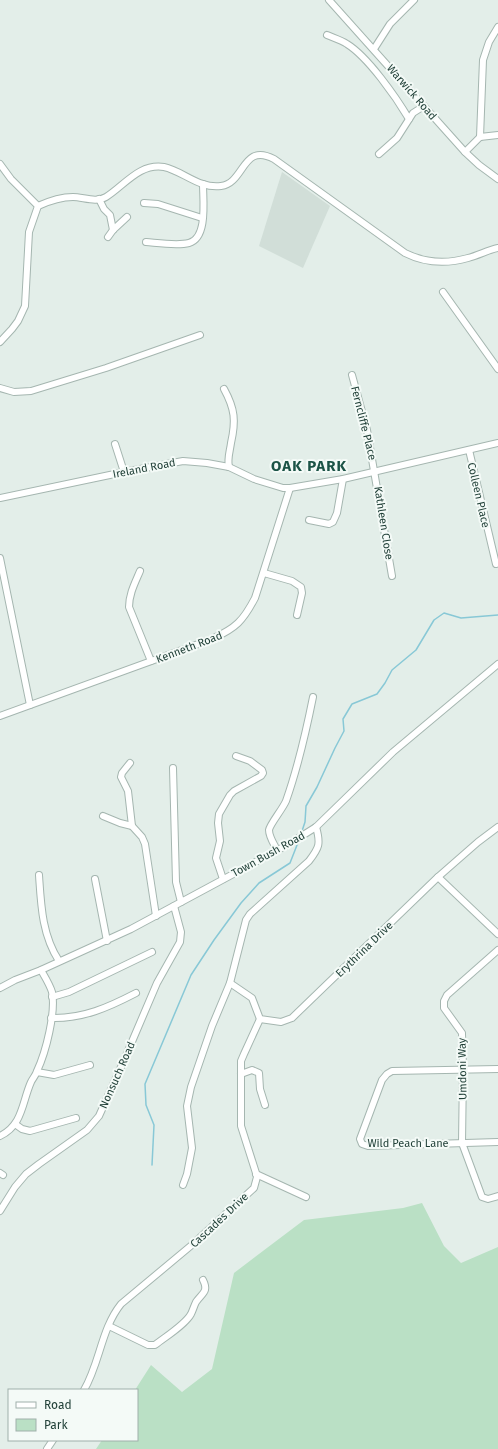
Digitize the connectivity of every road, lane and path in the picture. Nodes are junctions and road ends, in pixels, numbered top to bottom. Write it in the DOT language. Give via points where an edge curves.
graph roads {
  1 [pos="329,0"];
  2 [pos="414,0"];
  3 [pos="498,27"];
  4 [pos="327,36"];
  5 [pos="374,49"];
  6 [pos="424,106"];
  7 [pos="409,118"];
  8 [pos="498,135"];
  9 [pos="480,137"];
  10 [pos="465,152"];
  11 [pos="379,154"];
  12 [pos="0,164"];
  13 [pos="498,179"];
  14 [pos="203,184"];
  15 [pos="99,199"];
  16 [pos="144,203"];
  17 [pos="38,206"];
  18 [pos="127,217"];
  19 [pos="202,218"];
  20 [pos="113,230"];
  21 [pos="108,237"];
  22 [pos="146,242"];
  23 [pos="498,248"];
  24 [pos="443,292"];
  25 [pos="200,335"];
  26 [pos="0,342"];
  27 [pos="498,369"];
  28 [pos="352,375"];
  29 [pos="0,388"];
  30 [pos="224,389"];
  31 [pos="498,443"];
  32 [pos="115,444"];
  33 [pos="469,450"];
  34 [pos="230,467"];
  35 [pos="375,471"];
  36 [pos="124,472"];
  37 [pos="343,479"];
  38 [pos="290,488"];
  39 [pos="0,498"];
  40 [pos="309,520"];
  41 [pos="0,558"];
  42 [pos="496,564"];
  43 [pos="140,571"];
  44 [pos="264,573"];
  45 [pos="392,576"];
  46 [pos="297,615"];
  47 [pos="151,661"];
  48 [pos="498,664"];
  49 [pos="313,697"];
  50 [pos="30,705"];
  51 [pos="0,716"];
  52 [pos="236,756"];
  53 [pos="130,763"];
  54 [pos="173,768"];
  55 [pos="103,816"];
  56 [pos="132,826"];
  57 [pos="498,827"];
  58 [pos="316,828"];
  59 [pos="277,850"];
  60 [pos="39,875"];
  61 [pos="438,877"];
  62 [pos="95,879"];
  63 [pos="222,879"];
  64 [pos="181,902"];
  65 [pos="174,906"];
  66 [pos="156,916"];
  67 [pos="498,934"];
  68 [pos="107,941"];
  69 [pos="498,950"];
  70 [pos="152,952"];
  71 [pos="59,961"];
  72 [pos="41,970"];
  73 [pos="230,982"];
  74 [pos="0,988"];
  75 [pos="136,993"];
  76 [pos="52,997"];
  77 [pos="51,1018"];
  78 [pos="260,1019"];
  79 [pos="90,1066"];
  80 [pos="498,1069"];
  81 [pos="463,1070"];
  82 [pos="37,1072"];
  83 [pos="241,1074"];
  84 [pos="265,1105"];
  85 [pos="76,1118"];
  86 [pos="16,1124"];
  87 [pos="0,1136"];
  88 [pos="498,1142"];
  89 [pos="462,1143"];
  90 [pos="256,1174"];
  91 [pos="183,1185"];
  92 [pos="498,1196"];
  93 [pos="306,1197"];
  94 [pos="0,1211"];
  95 [pos="203,1280"];
  96 [pos="109,1326"];
  97 [pos="85,1389"];
  1 -- 5 [label="street, Warwick Road"];
  2 -- 5 [label="street" via="390,24"];
  3 -- 9 [label="street" via="483,60"];
  4 -- 7 [label="street" via="354,49 393,94"];
  5 -- 6 [label="street, Warwick Road"];
  6 -- 7 [label="street"];
  6 -- 10 [label="street, Warwick Road"];
  7 -- 11 [label="street" via="397,138"];
  8 -- 9 [label="street"];
  9 -- 10 [label="street"];
  10 -- 13 [label="street, Warwick Road"];
  12 -- 17 [label="street"];
  14 -- 15 [label="street" via="163,167 152,168 137,172 105,198"];
  14 -- 19 [label="street"];
  14 -- 23 [label="street" via="228,185 252,157 263,155 274,159 414,258 445,262 468,258"];
  15 -- 17 [label="street" via="72,197"];
  15 -- 20 [label="street" via="110,215"];
  16 -- 19 [label="street" via="158,204"];
  17 -- 26 [label="street" via="29,232 25,306 12,329"];
  18 -- 20 [label="street"];
  19 -- 22 [label="street" via="202,230 190,243"];
  20 -- 21 [label="street"];
  24 -- 27 [label="street"];
  25 -- 29 [label="street" via="31,391 14,392"];
  28 -- 35 [label="street, Ferncliffe Place" via="363,410"];
  30 -- 34 [label="street" via="234,415 228,457"];
  31 -- 33 [label="street, Ireland Road"];
  32 -- 36 [label="street"];
  33 -- 35 [label="street, Ireland Road"];
  33 -- 42 [label="street, Colleen Place"];
  34 -- 36 [label="street, Ireland Road" via="183,461"];
  34 -- 38 [label="street, Ireland Road" via="254,479"];
  35 -- 37 [label="street, Ireland Road"];
  35 -- 45 [label="street, Kathleen Close"];
  36 -- 39 [label="street, Ireland Road"];
  37 -- 38 [label="street, Ireland Road"];
  37 -- 40 [label="street" via="333,522 329,524"];
  38 -- 44 [label="street, Kenneth Road"];
  41 -- 50 [label="street"];
  43 -- 47 [label="street" via="131,591 129,607"];
  44 -- 46 [label="street" via="292,581 301,587"];
  44 -- 47 [label="street, Kenneth Road" via="247,614 236,626 212,639"];
  47 -- 50 [label="street, Kenneth Road"];
  48 -- 58 [label="street, Town Bush Road" via="393,752"];
  49 -- 59 [label="street" via="296,772 285,804 269,831"];
  50 -- 51 [label="street, Kenneth Road"];
  52 -- 63 [label="street" via="250,761 263,773 230,795 219,814 220,841 216,858"];
  53 -- 56 [label="street" via="121,777 128,791"];
  54 -- 64 [label="street" via="176,882"];
  55 -- 56 [label="street"];
  56 -- 66 [label="street" via="145,844"];
  57 -- 61 [label="street, Erythrina Drive"];
  58 -- 59 [label="street, Town Bush Road"];
  58 -- 73 [label="street" via="320,840 309,861 246,920"];
  59 -- 63 [label="street, Town Bush Road"];
  60 -- 71 [label="street" via="45,930 52,951"];
  61 -- 67 [label="street"];
  61 -- 78 [label="street, Erythrina Drive" via="292,1018 281,1022"];
  62 -- 68 [label="street"];
  63 -- 64 [label="street, Town Bush Road"];
  64 -- 65 [label="street, Town Bush Road"];
  65 -- 66 [label="street, Town Bush Road"];
  65 -- 94 [label="street, Nonsuch Road" via="181,932 180,942 157,983 99,1116 87,1130 26,1174"];
  66 -- 68 [label="street, Town Bush Road"];
  68 -- 71 [label="street, Town Bush Road"];
  69 -- 81 [label="street, Umdoni Way" via="447,995 444,1001 444,1008 462,1033"];
  70 -- 76 [label="street" via="69,992"];
  71 -- 72 [label="street, Town Bush Road"];
  72 -- 74 [label="street, Town Bush Road"];
  72 -- 76 [label="street" via="52,991"];
  73 -- 78 [label="street" via="252,998"];
  73 -- 91 [label="street" via="191,1087 187,1106 192,1148"];
  75 -- 77 [label="street" via="82,1016"];
  76 -- 77 [label="street"];
  77 -- 82 [label="street" via="44,1053"];
  78 -- 83 [label="street" via="241,1061"];
  79 -- 82 [label="street" via="54,1075"];
  80 -- 81 [label="street, Wild Peach Lane"];
  81 -- 89 [label="street, Umdoni Way"];
  81 -- 89 [label="street, Wild Peach Lane" via="395,1071 387,1074 382,1080 360,1139 362,1144 368,1146"];
  82 -- 86 [label="street"];
  83 -- 84 [label="street" via="252,1070 258,1073"];
  83 -- 90 [label="street" via="241,1126"];
  85 -- 86 [label="street" via="30,1131"];
  86 -- 87 [label="street"];
  88 -- 89 [label="street, Wild Peach Lane"];
  89 -- 92 [label="street, Umdoni Way" via="482,1197 488,1199"];
  90 -- 93 [label="street"];
  90 -- 96 [label="street, Cascades Drive" via="254,1188 193,1244 121,1304"];
  95 -- 96 [label="street" via="205,1290 186,1321 155,1345 148,1345"];
  96 -- 97 [label="street, Cascades Drive"];
}
